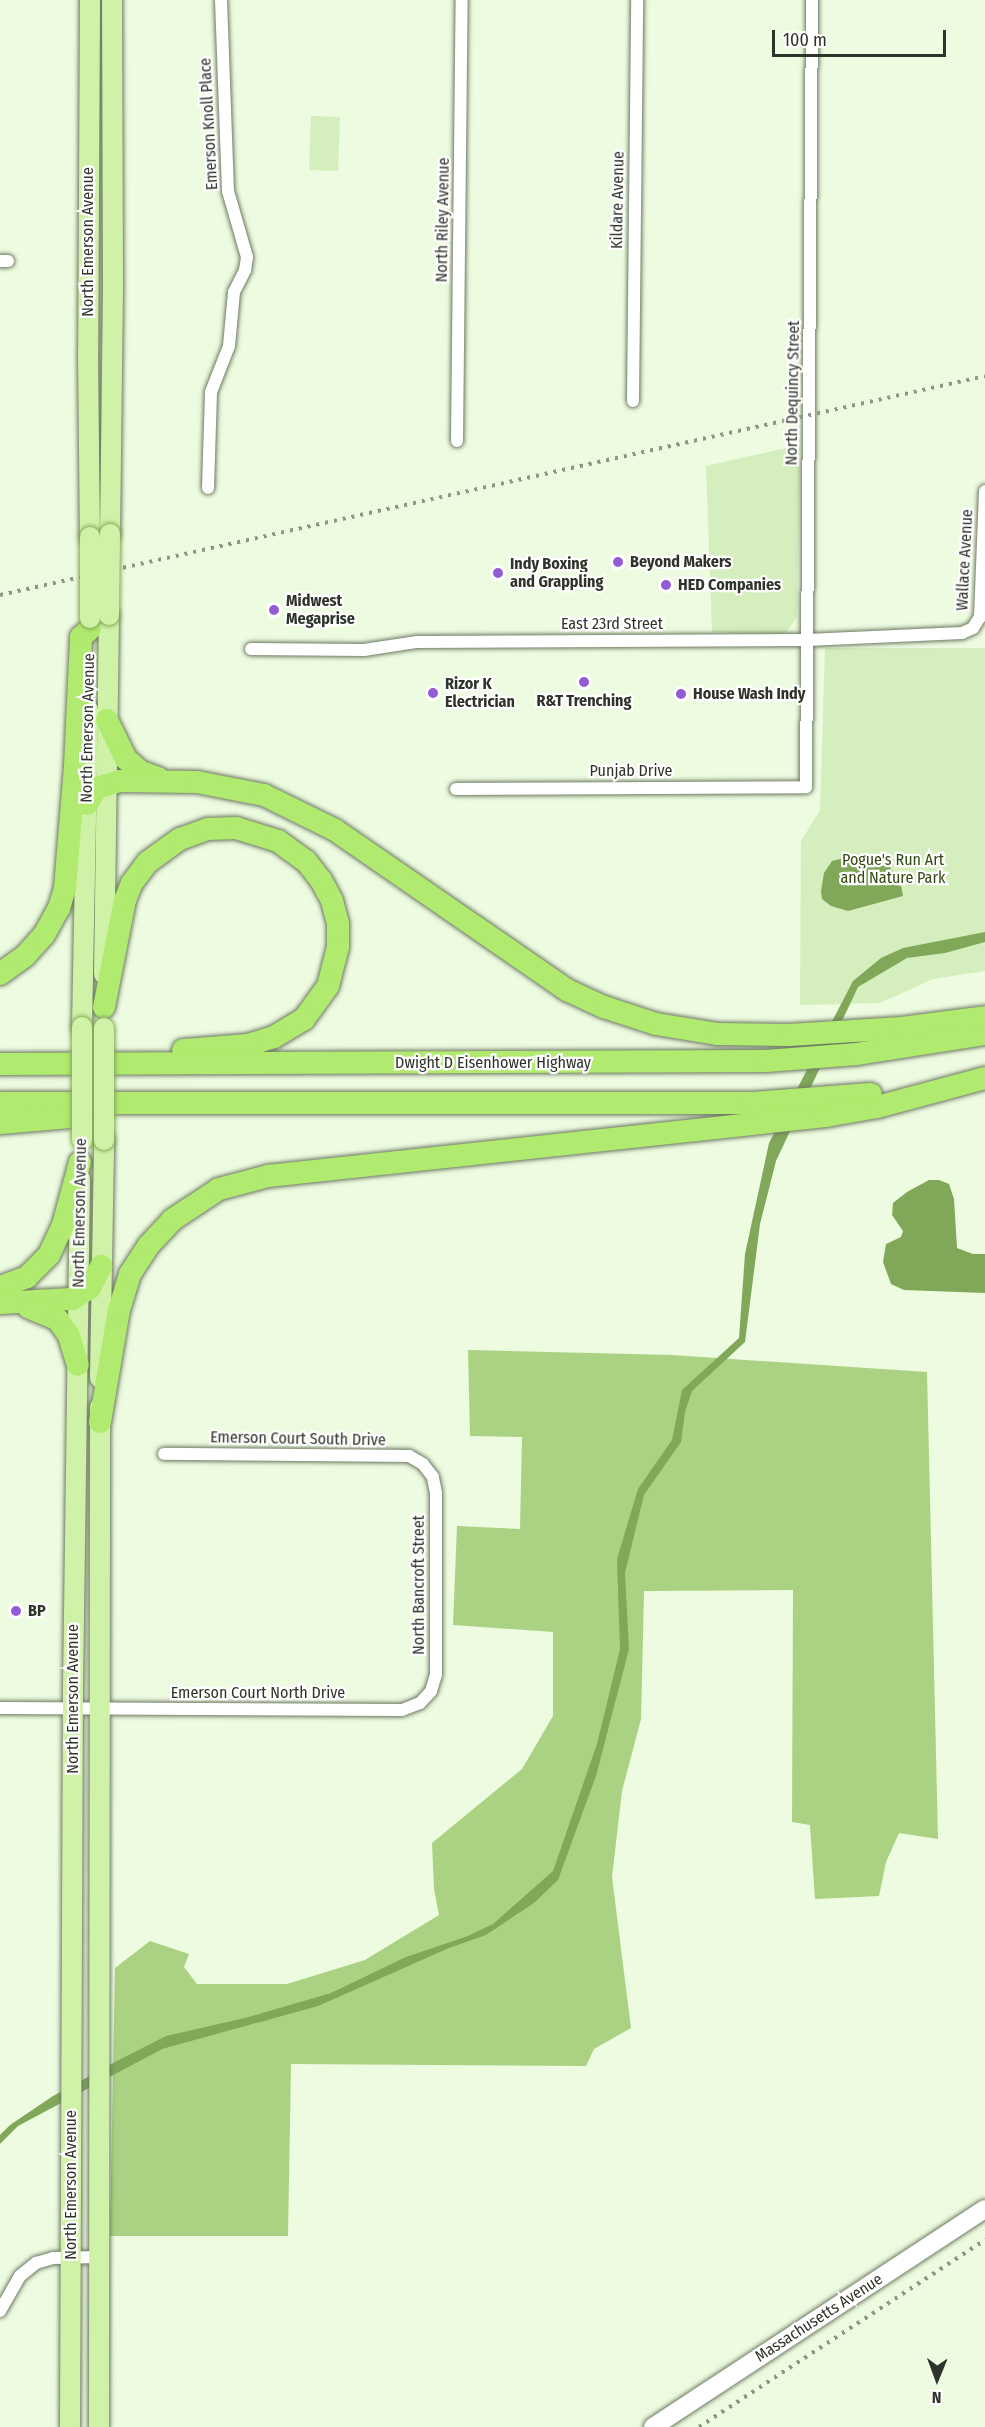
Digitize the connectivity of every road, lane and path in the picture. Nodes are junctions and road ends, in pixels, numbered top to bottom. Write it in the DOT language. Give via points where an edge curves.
graph roads {
  1 [pos="90,0"];
  2 [pos="112,0"];
  3 [pos="221,0"];
  4 [pos="462,0"];
  5 [pos="637,0"];
  6 [pos="812,0"];
  7 [pos="633,401"];
  8 [pos="457,441"];
  9 [pos="208,488"];
  10 [pos="985,491"];
  11 [pos="96,621"];
  12 [pos="972,628"];
  13 [pos="807,640"];
  14 [pos="251,650"];
  15 [pos="107,720"];
  16 [pos="165,781"];
  17 [pos="106,784"];
  18 [pos="806,787"];
  19 [pos="456,789"];
  20 [pos="87,804"];
  21 [pos="0,974"];
  22 [pos="104,1017"];
  23 [pos="985,1017"];
  24 [pos="985,1034"];
  25 [pos="0,1064"];
  26 [pos="32,1064"];
  27 [pos="985,1077"];
  28 [pos="0,1103"];
  29 [pos="260,1103"];
  30 [pos="830,1107"];
  31 [pos="0,1123"];
  32 [pos="81,1151"];
  33 [pos="101,1266"];
  34 [pos="79,1296"];
  35 [pos="5,1298"];
  36 [pos="78,1365"];
  37 [pos="100,1422"];
  38 [pos="164,1454"];
  39 [pos="429,1469"];
  40 [pos="424,1700"];
  41 [pos="0,1708"];
  42 [pos="87,1709"];
  43 [pos="985,2209"];
  44 [pos="70,2257"];
  45 [pos="99,2257"];
  46 [pos="0,2311"];
  47 [pos="70,2427"];
  48 [pos="99,2427"];
  49 [pos="653,2427"];
  1 -- 11 [label="main road, North Emerson Avenue, bridge" via="88,352 90,537"];
  2 -- 11 [label="main road, North Emerson Avenue, bridge" via="110,534"];
  3 -- 9 [label="street, Emerson Knoll Place" via="228,191 247,257 234,292 229,346 211,392"];
  4 -- 8 [label="street, North Riley Avenue"];
  5 -- 7 [label="street, Kildare Avenue"];
  6 -- 13 [label="street, North Dequincy Street"];
  10 -- 12 [label="street, Wallace Avenue" via="980,616"];
  11 -- 15 [label="main road, North Emerson Avenue"];
  11 -- 20 [label="main road, North Emerson Avenue"];
  11 -- 21 [label="highway" via="81,637 65,888 44,935 25,956"];
  12 -- 13 [label="street, East 23rd Street" via="945,635"];
  13 -- 14 [label="street, East 23rd Street" via="417,642 364,650"];
  13 -- 18 [label="street, North Dequincy Street"];
  15 -- 16 [label="highway" via="130,764"];
  15 -- 17 [label="main road, North Emerson Avenue"];
  16 -- 17 [label="highway"];
  16 -- 23 [label="highway" via="238,788 307,815 567,990 647,1022 694,1031 789,1035"];
  17 -- 20 [label="highway" via="93,791"];
  17 -- 22 [label="main road, North Emerson Avenue"];
  18 -- 19 [label="street, Punjab Drive"];
  20 -- 32 [label="main road, North Emerson Avenue, bridge"];
  22 -- 26 [label="highway" via="128,891 148,861 180,839 217,828 264,834 300,856 317,874 329,894 339,931 334,970 315,1007 292,1028 247,1045"];
  22 -- 33 [label="main road, North Emerson Avenue, bridge"];
  24 -- 26 [label="highway, Dwight D Eisenhower Highway" via="857,1054 775,1061"];
  25 -- 26 [label="highway, Dwight D Eisenhower Highway"];
  27 -- 30 [label="highway" via="877,1107"];
  28 -- 29 [label="highway"];
  29 -- 30 [label="highway" via="753,1103"];
  29 -- 31 [label="highway"];
  30 -- 37 [label="highway" via="739,1126 268,1176 219,1189 172,1220 148,1245 130,1274 119,1310"];
  32 -- 34 [label="main road, North Emerson Avenue"];
  32 -- 35 [label="highway" via="63,1226 50,1255"];
  33 -- 34 [label="highway" via="90,1288"];
  33 -- 37 [label="main road, North Emerson Avenue"];
  34 -- 35 [label="highway" via="66,1301"];
  34 -- 36 [label="main road, North Emerson Avenue"];
  35 -- 36 [label="highway" via="58,1320 69,1336"];
  36 -- 42 [label="main road, North Emerson Avenue"];
  37 -- 42 [label="main road, North Emerson Avenue"];
  38 -- 39 [label="street, Emerson Court South Drive" via="409,1456"];
  39 -- 40 [label="street, North Bancroft Street" via="436,1493 436,1675"];
  40 -- 42 [label="street, Emerson Court North Drive" via="402,1710"];
  41 -- 42 [label="street, Emerson Court North Drive"];
  42 -- 44 [label="main road, North Emerson Avenue" via="71,2062"];
  42 -- 45 [label="main road, North Emerson Avenue" via="99,2047"];
  43 -- 49 [label="main road, Massachusetts Avenue"];
  44 -- 45 [label="street"];
  44 -- 46 [label="street" via="31,2266 20,2276"];
  44 -- 47 [label="main road, North Emerson Avenue"];
  45 -- 48 [label="main road, North Emerson Avenue"];
}
